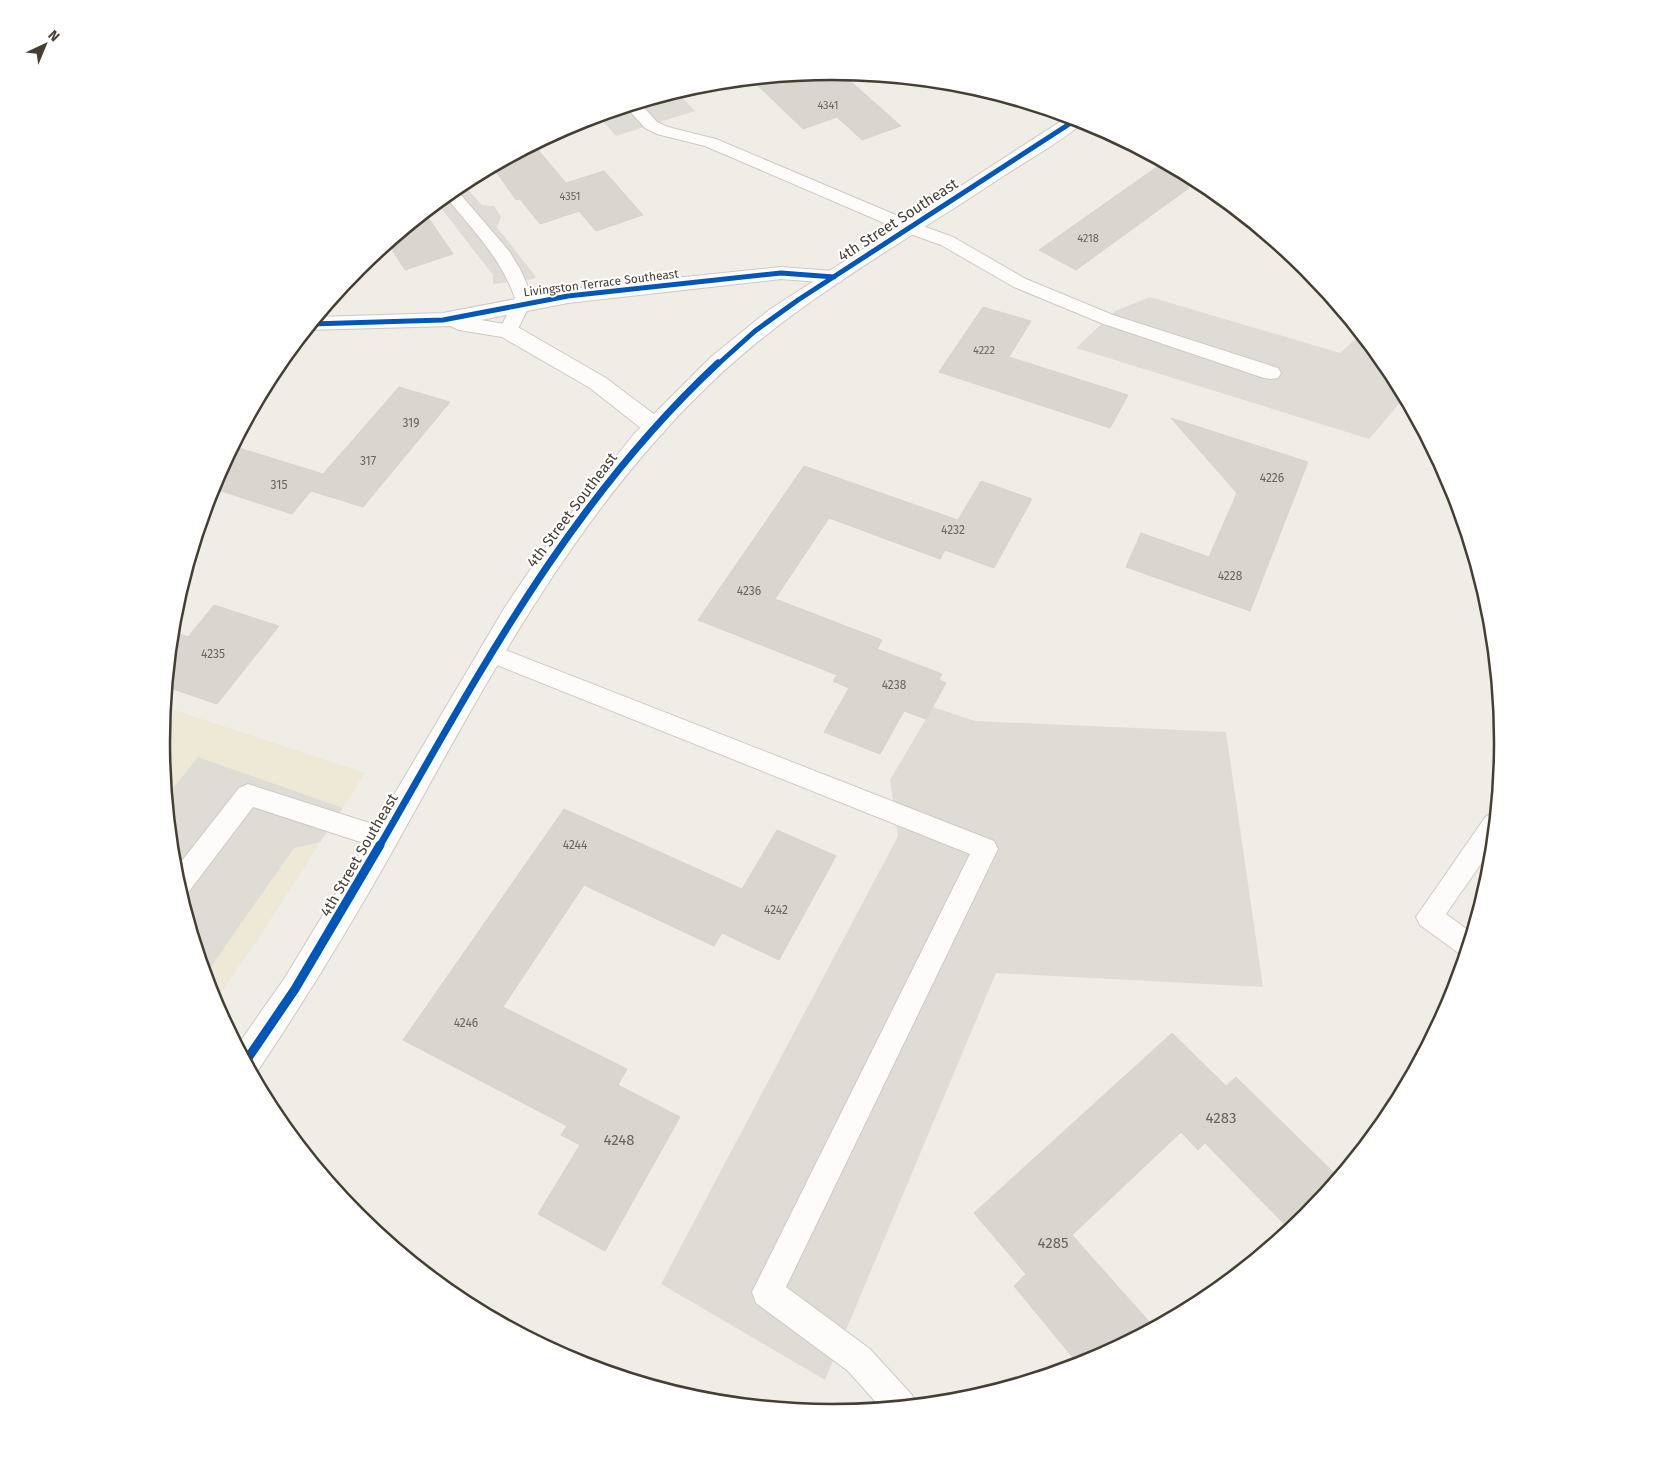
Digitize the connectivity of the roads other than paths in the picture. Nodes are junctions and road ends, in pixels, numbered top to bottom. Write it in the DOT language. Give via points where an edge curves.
graph roads {
  1 [pos="637,110"];
  2 [pos="1069,124"];
  3 [pos="455,198"];
  4 [pos="911,228"];
  5 [pos="834,277"];
  6 [pos="522,304"];
  7 [pos="443,320"];
  8 [pos="319,324"];
  9 [pos="508,331"];
  10 [pos="1271,373"];
  11 [pos="655,427"];
  12 [pos="490,653"];
  13 [pos="1487,836"];
  14 [pos="385,839"];
  15 [pos="185,877"];
  16 [pos="1463,942"];
  17 [pos="250,1056"];
  18 [pos="896,1401"];
  1 -- 4 [label="lane" via="651,125 710,142"];
  2 -- 4 [label="street, 4th Street Southeast"];
  3 -- 6 [label="lane" via="511,268 524,298"];
  4 -- 5 [label="street, 4th Street Southeast"];
  4 -- 10 [label="lane" via="947,241 1020,283 1107,319"];
  5 -- 6 [label="street, Livingston Terrace Southeast" via="781,273"];
  5 -- 11 [label="street, 4th Street Southeast" via="736,347"];
  6 -- 7 [label="street, Livingston Terrace Southeast"];
  6 -- 9 [label="lane"];
  7 -- 8 [label="street, Livingston Terrace Southeast"];
  7 -- 9 [label="street, Livingston Terrace Southeast"];
  9 -- 11 [label="street, Livingston Terrace Southeast" via="598,382"];
  11 -- 12 [label="street, 4th Street Southeast" via="615,472 560,544"];
  12 -- 14 [label="street, 4th Street Southeast"];
  12 -- 18 [label="lane" via="985,849 767,1292 859,1360"];
  13 -- 16 [label="lane" via="1429,917"];
  14 -- 15 [label="lane" via="248,795"];
  14 -- 17 [label="street, 4th Street Southeast" via="281,1012"];
}
